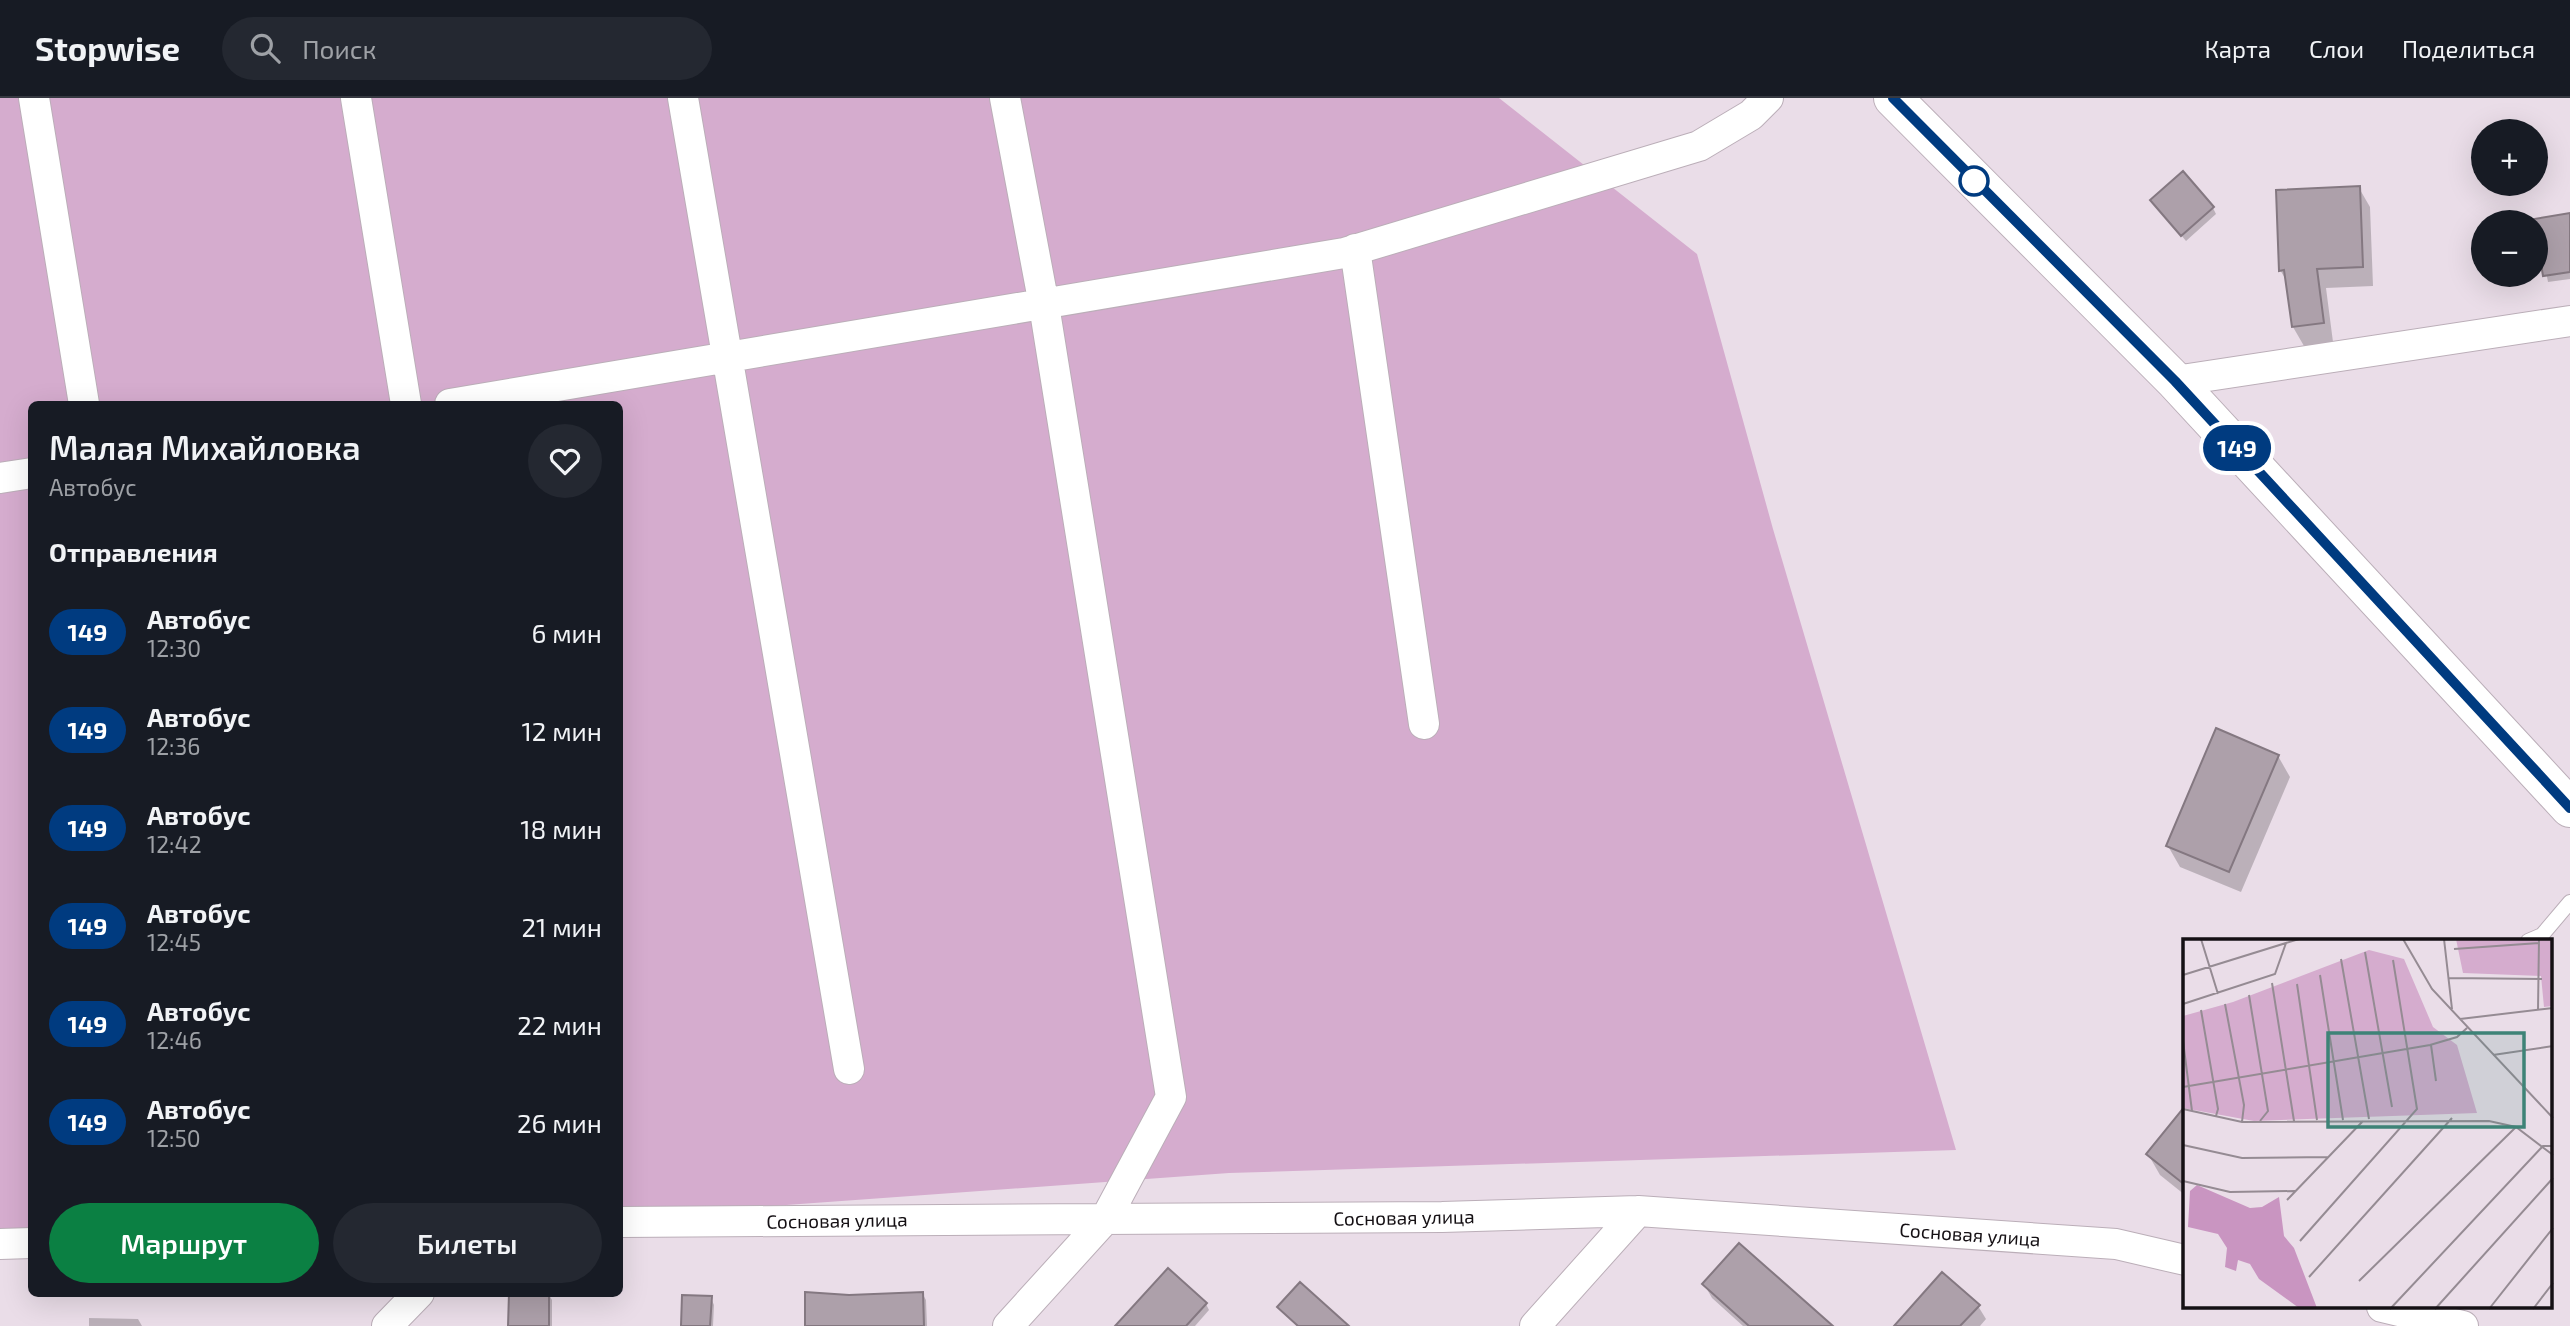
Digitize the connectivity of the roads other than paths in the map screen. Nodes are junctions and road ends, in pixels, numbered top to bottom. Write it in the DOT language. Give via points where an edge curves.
graph roads {
  1 [pos="34,98"];
  2 [pos="356,98"];
  3 [pos="683,98"];
  4 [pos="1005,98"];
  5 [pos="1768,98"];
  6 [pos="1893,98"];
  7 [pos="1355,250"];
  8 [pos="1044,304"];
  9 [pos="2570,321"];
  10 [pos="727,358"];
  11 [pos="2175,381"];
  12 [pos="84,401"];
  13 [pos="406,401"];
  14 [pos="468,401"];
  15 [pos="28,474"];
  16 [pos="0,478"];
  17 [pos="1424,724"];
  18 [pos="2570,808"];
  19 [pos="2570,902"];
  20 [pos="2533,939"];
  21 [pos="849,1069"];
  22 [pos="1638,1211"];
  23 [pos="1107,1218"];
  24 [pos="623,1222"];
  25 [pos="28,1243"];
  26 [pos="0,1244"];
  27 [pos="2183,1260"];
  28 [pos="415,1297"];
  29 [pos="2386,1308"];
  30 [pos="387,1326"];
  31 [pos="1008,1326"];
  32 [pos="1535,1326"];
  33 [pos="2463,1326"];
  1 -- 12 [label="street"];
  2 -- 13 [label="street"];
  3 -- 10 [label="street"];
  4 -- 8 [label="street"];
  5 -- 7 [label="street" via="1751,115 1699,146"];
  6 -- 11 [label="street"];
  7 -- 8 [label="street"];
  7 -- 17 [label="street"];
  8 -- 10 [label="street"];
  8 -- 23 [label="street" via="1171,1097"];
  9 -- 11 [label="street"];
  10 -- 14 [label="street"];
  10 -- 21 [label="street"];
  11 -- 18 [label="street"];
  15 -- 16 [label="street"];
  19 -- 20 [label="lane" via="2542,935"];
  22 -- 23 [label="street, Сосновая улица"];
  22 -- 27 [label="street, Сосновая улица" via="2116,1244"];
  22 -- 32 [label="street"];
  23 -- 24 [label="street, Сосновая улица"];
  23 -- 31 [label="street"];
  25 -- 26 [label="street"];
  28 -- 30 [label="street"];
  29 -- 33 [label="street"];
}
